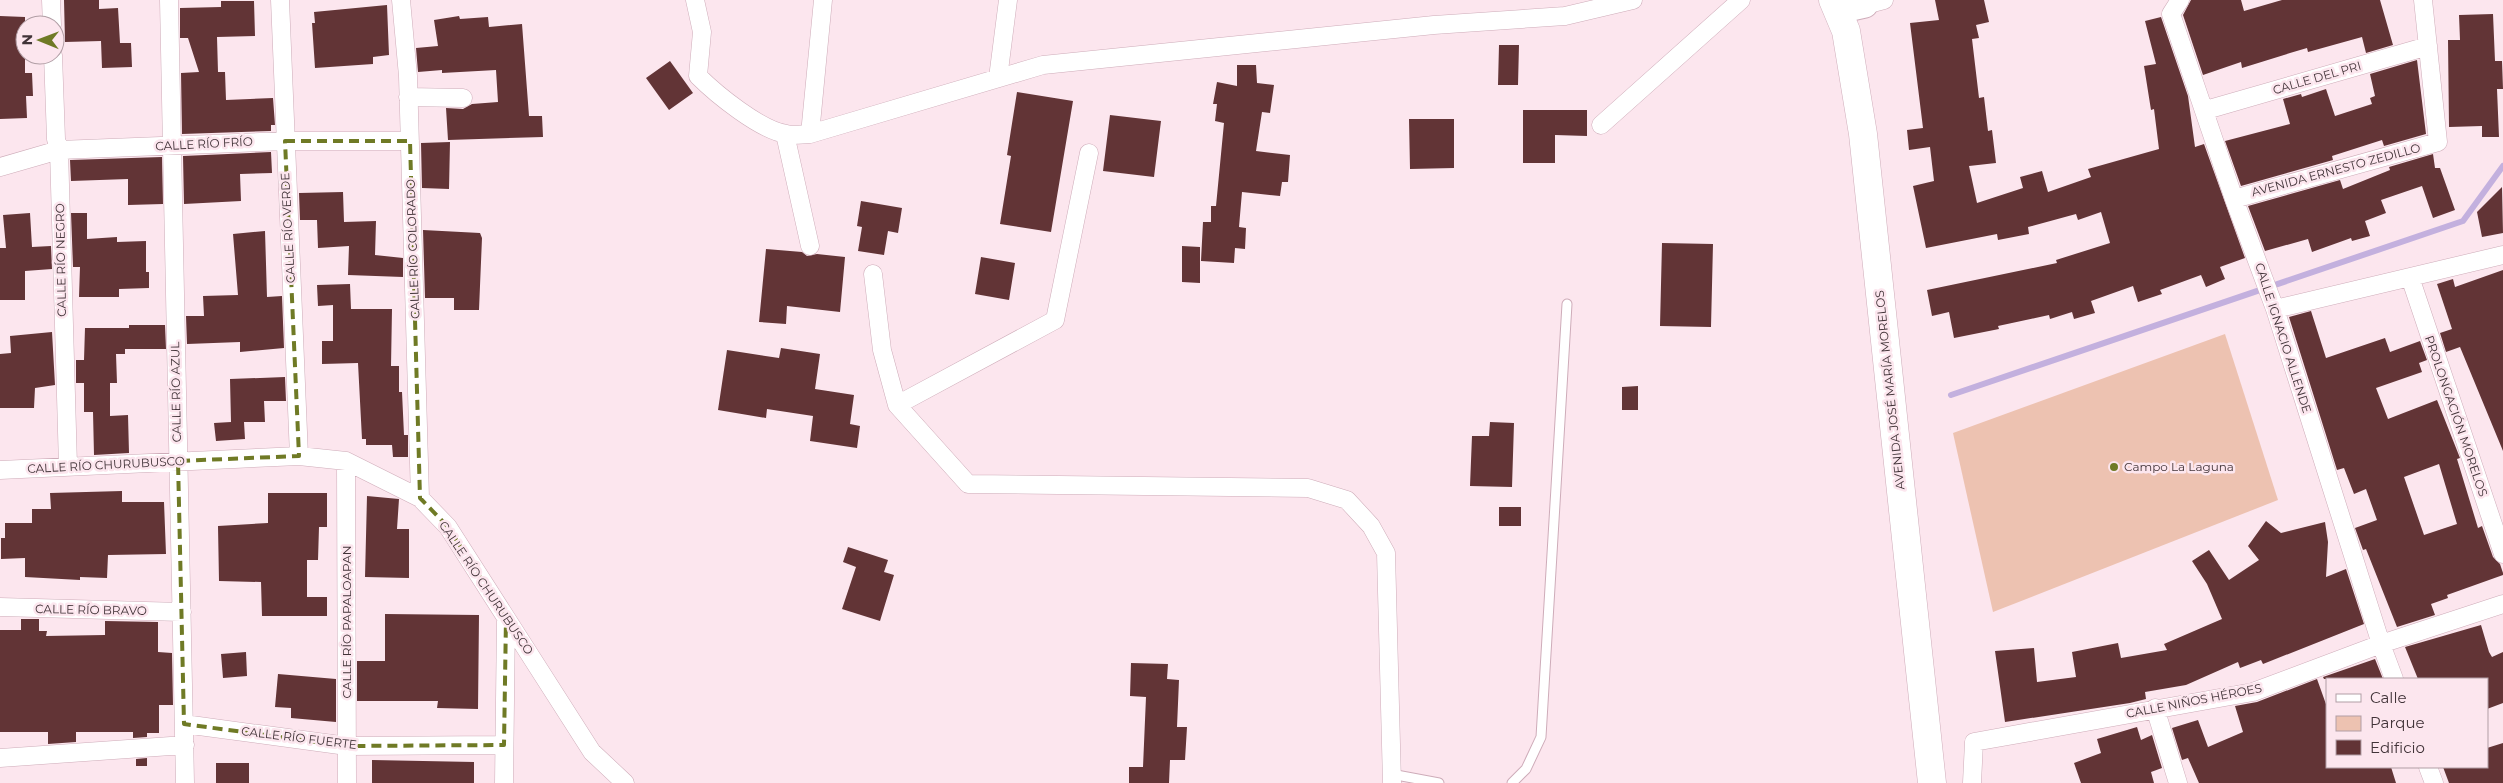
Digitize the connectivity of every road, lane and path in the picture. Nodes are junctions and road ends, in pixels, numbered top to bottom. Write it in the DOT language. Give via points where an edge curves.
graph roads {
  1 [pos="51,0"];
  2 [pos="169,0"];
  3 [pos="280,0"];
  4 [pos="401,0"];
  5 [pos="695,0"];
  6 [pos="823,0"];
  7 [pos="1008,0"];
  8 [pos="1633,0"];
  9 [pos="1740,0"];
  10 [pos="2180,0"];
  11 [pos="2423,0"];
  12 [pos="1871,2"];
  13 [pos="1836,5"];
  14 [pos="52,15"];
  15 [pos="2428,46"];
  16 [pos="53,65"];
  17 [pos="998,78"];
  18 [pos="408,97"];
  19 [pos="463,98"];
  20 [pos="2206,110"];
  21 [pos="1601,125"];
  22 [pos="785,134"];
  23 [pos="810,134"];
  24 [pos="285,141"];
  25 [pos="410,141"];
  26 [pos="171,146"];
  27 [pos="59,150"];
  28 [pos="1089,153"];
  29 [pos="0,167"];
  30 [pos="2234,199"];
  31 [pos="810,246"];
  32 [pos="2503,255"];
  33 [pos="873,274"];
  34 [pos="2410,277"];
  35 [pos="2273,302"];
  36 [pos="1567,304"];
  37 [pos="897,405"];
  38 [pos="298,456"];
  39 [pos="178,461"];
  40 [pos="346,461"];
  41 [pos="68,466"];
  42 [pos="0,470"];
  43 [pos="420,498"];
  44 [pos="2503,554"];
  45 [pos="2503,604"];
  46 [pos="0,608"];
  47 [pos="182,612"];
  48 [pos="506,618"];
  49 [pos="2381,644"];
  50 [pos="2394,678"];
  51 [pos="2155,708"];
  52 [pos="184,724"];
  53 [pos="185,745"];
  54 [pos="504,745"];
  55 [pos="347,746"];
  56 [pos="0,758"];
  57 [pos="2428,768"];
  58 [pos="1392,779"];
  59 [pos="186,783"];
  60 [pos="347,783"];
  61 [pos="504,783"];
  62 [pos="625,783"];
  63 [pos="1439,783"];
  64 [pos="1512,783"];
  65 [pos="1932,783"];
  66 [pos="1972,783"];
  67 [pos="2178,783"];
  68 [pos="2434,783"];
  1 -- 14 [label="street"];
  2 -- 26 [label="street, CALLE RÍO AZUL"];
  3 -- 24 [label="street, CALLE RÍO VERDE"];
  4 -- 18 [label="street, CALLE RÍO COLORADO"];
  5 -- 22 [label="street" via="702,32 698,76 747,116"];
  6 -- 23 [label="street"];
  7 -- 17 [label="street"];
  8 -- 17 [label="street" via="1565,16 1434,25 1043,65"];
  9 -- 21 [label="street"];
  10 -- 20 [label="street, CALLE IGNACIO ALLENDE" via="2171,14"];
  11 -- 15 [label="street"];
  12 -- 13 [label="street"];
  13 -- 65 [label="main road, AVENIDA JOSÉ MARÍA MORELOS" via="1852,59 1863,134"];
  15 -- 20 [label="street, CALLE DEL PRI"];
  15 -- 30 [label="street, AVENIDA ERNESTO ZEDILLO" via="2438,142"];
  16 -- 27 [label="street, CALLE RÍO NEGRO"];
  17 -- 23 [label="street"];
  18 -- 19 [label="street"];
  18 -- 25 [label="street, CALLE RÍO COLORADO"];
  20 -- 30 [label="street, CALLE IGNACIO ALLENDE"];
  22 -- 23 [label="street"];
  22 -- 31 [label="street"];
  24 -- 25 [label="street, CALLE RÍO FRÍO"];
  24 -- 26 [label="street, CALLE RÍO FRÍO"];
  24 -- 38 [label="street, CALLE RÍO VERDE"];
  25 -- 43 [label="street, CALLE RÍO COLORADO"];
  26 -- 27 [label="street, CALLE RÍO FRÍO"];
  26 -- 39 [label="street, CALLE RÍO AZUL"];
  27 -- 29 [label="street, CALLE RÍO FRÍO"];
  27 -- 41 [label="street, CALLE RÍO NEGRO"];
  28 -- 37 [label="street" via="1055,320"];
  30 -- 35 [label="street, CALLE IGNACIO ALLENDE"];
  32 -- 34 [label="street"];
  33 -- 37 [label="street" via="882,350"];
  34 -- 35 [label="street"];
  34 -- 44 [label="street, PROLONGACIÓN MORELOS"];
  35 -- 49 [label="street, CALLE IGNACIO ALLENDE"];
  36 -- 64 [label="lane" via="1541,737 1526,769"];
  37 -- 58 [label="street" via="968,484 1308,488 1347,500 1371,526 1386,553"];
  38 -- 39 [label="street, CALLE RÍO CHURUBUSCO"];
  38 -- 40 [label="street, CALLE RÍO CHURUBUSCO"];
  39 -- 41 [label="street, CALLE RÍO CHURUBUSCO"];
  39 -- 47 [label="street, CALLE RÍO AZUL"];
  40 -- 43 [label="street, CALLE RÍO CHURUBUSCO"];
  40 -- 55 [label="street, CALLE RÍO PAPALOAPAN"];
  41 -- 42 [label="street, CALLE RÍO CHURUBUSCO"];
  43 -- 48 [label="street, CALLE RÍO CHURUBUSCO" via="448,527"];
  45 -- 49 [label="street, CALLE NIÑOS HÉROES"];
  46 -- 47 [label="street, CALLE RÍO BRAVO"];
  47 -- 52 [label="street, CALLE RÍO AZUL"];
  48 -- 54 [label="street"];
  48 -- 62 [label="street, CALLE RÍO CHURUBUSCO" via="592,752"];
  49 -- 50 [label="street, CALLE IGNACIO ALLENDE"];
  49 -- 51 [label="street, CALLE NIÑOS HÉROES" via="2253,692"];
  51 -- 66 [label="street, CALLE NIÑOS HÉROES" via="1974,742"];
  51 -- 67 [label="street"];
  52 -- 53 [label="street, CALLE RÍO AZUL"];
  52 -- 55 [label="street, CALLE RÍO FUERTE"];
  53 -- 56 [label="street"];
  53 -- 59 [label="street, CALLE RÍO AZUL"];
  54 -- 55 [label="street, CALLE RÍO FUERTE"];
  54 -- 61 [label="street"];
  55 -- 60 [label="street, CALLE RÍO PAPALOAPAN"];
  57 -- 68 [label="street"];
  58 -- 63 [label="lane"];
}
